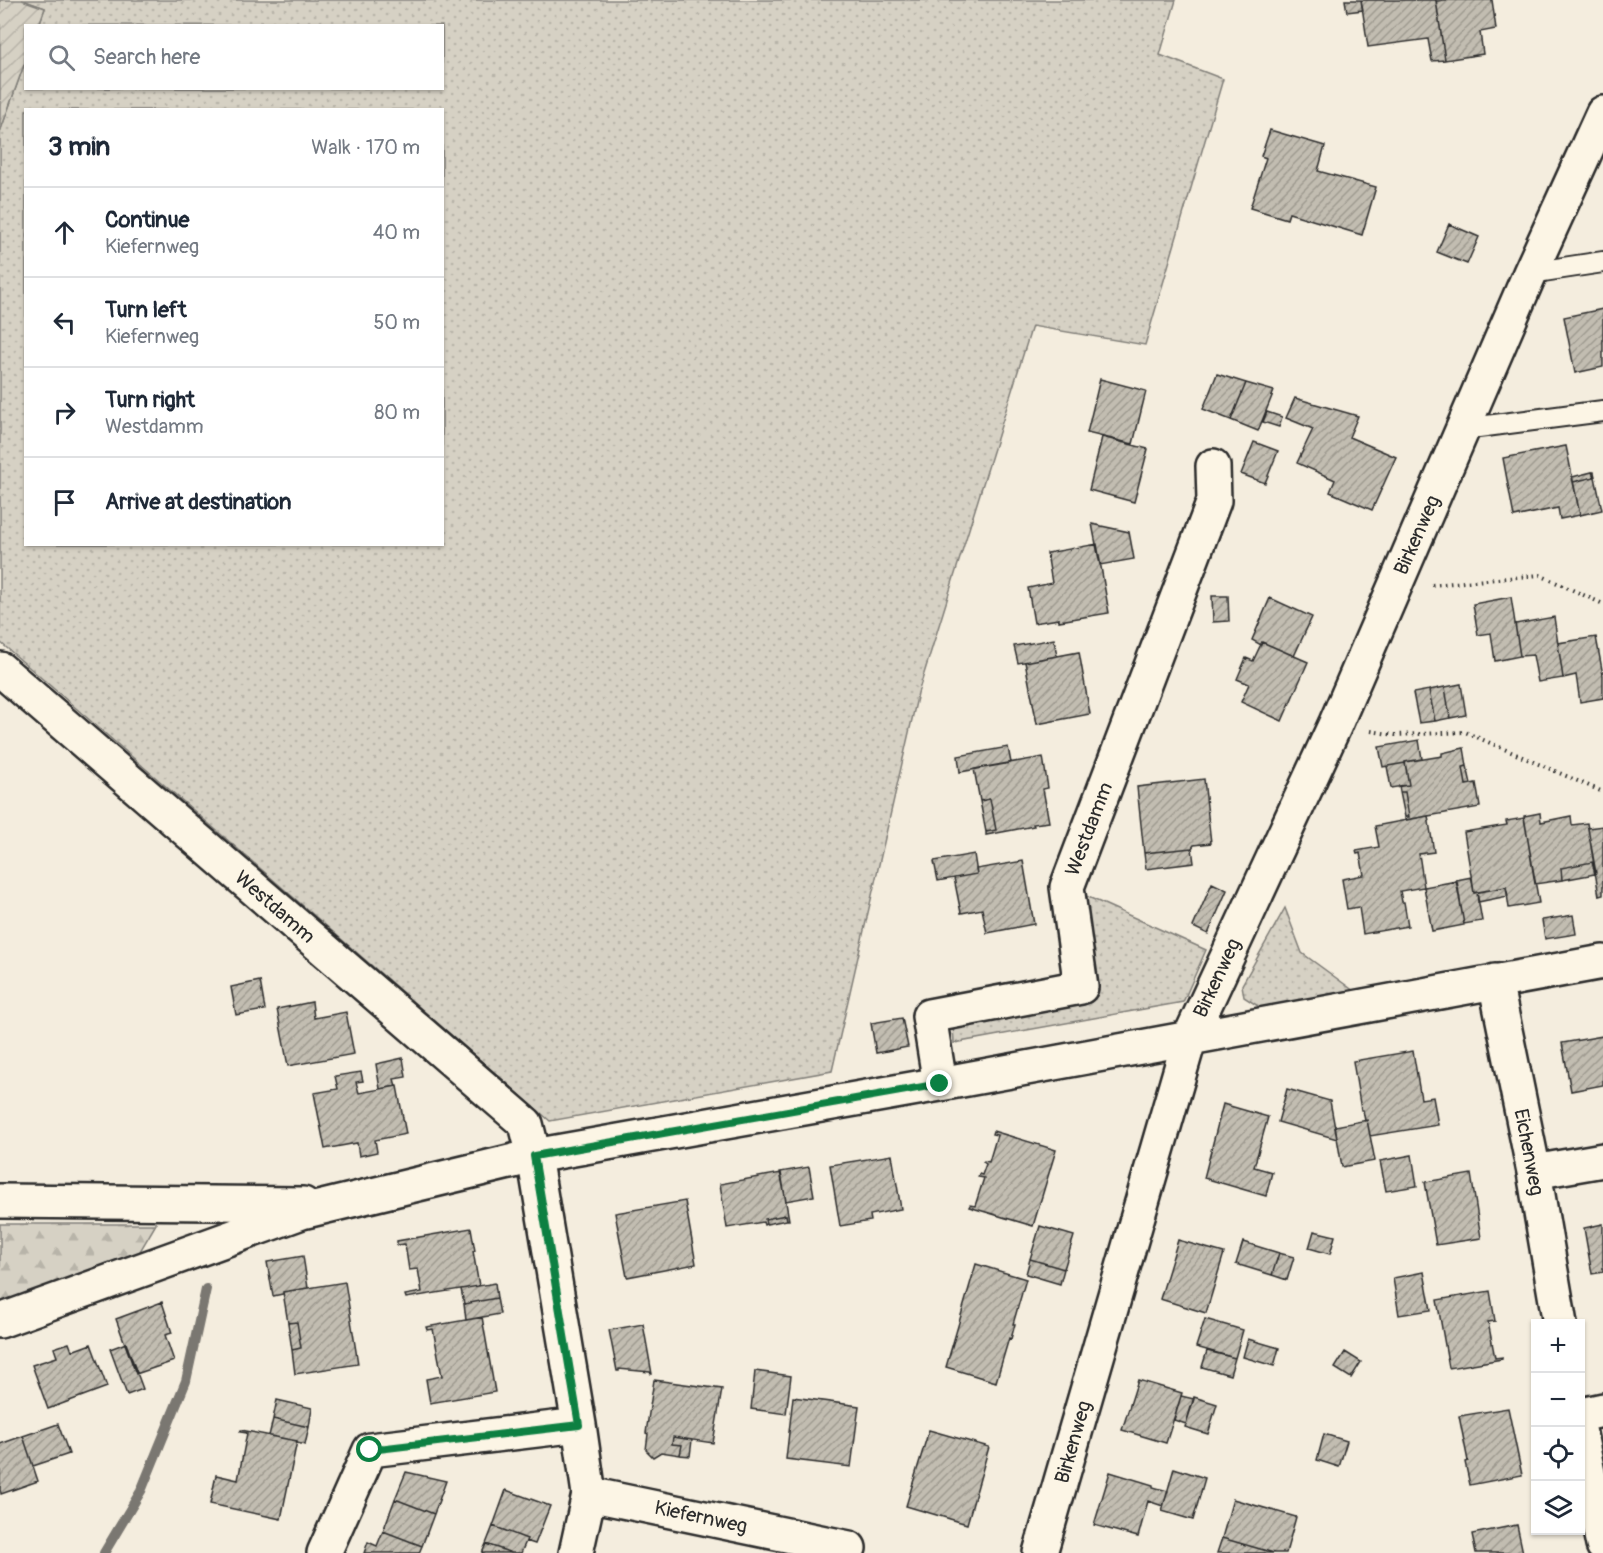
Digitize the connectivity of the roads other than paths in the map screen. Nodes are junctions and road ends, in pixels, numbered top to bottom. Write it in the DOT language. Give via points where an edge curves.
graph roads {
  1 [pos="1603,113"];
  2 [pos="1603,262"];
  3 [pos="1530,273"];
  4 [pos="1603,411"];
  5 [pos="1463,429"];
  6 [pos="1214,466"];
  7 [pos="0,669"];
  8 [pos="1603,962"];
  9 [pos="1496,981"];
  10 [pos="1190,1037"];
  11 [pos="940,1084"];
  12 [pos="534,1156"];
  13 [pos="1603,1160"];
  14 [pos="1534,1172"];
  15 [pos="0,1201"];
  16 [pos="335,1204"];
  17 [pos="1559,1319"];
  18 [pos="0,1321"];
  19 [pos="1603,1410"];
  20 [pos="1585,1414"];
  21 [pos="579,1425"];
  22 [pos="1585,1454"];
  23 [pos="589,1494"];
  24 [pos="1603,1545"];
  25 [pos="849,1548"];
  26 [pos="324,1553"];
  27 [pos="576,1553"];
  28 [pos="1040,1553"];
  1 -- 3 [label="street, Birkenweg"];
  2 -- 3 [label="lane"];
  3 -- 5 [label="street, Birkenweg"];
  4 -- 5 [label="lane"];
  5 -- 10 [label="street, Birkenweg" via="1335,725"];
  6 -- 11 [label="street, Westdamm" via="1214,501 1067,887 1081,987 929,1016"];
  7 -- 12 [label="street, Westdamm" via="526,1124"];
  8 -- 9 [label="street"];
  9 -- 10 [label="street"];
  9 -- 14 [label="street, Eichenweg"];
  10 -- 11 [label="street"];
  10 -- 28 [label="street, Birkenweg"];
  11 -- 12 [label="street"];
  12 -- 16 [label="street"];
  12 -- 21 [label="street"];
  13 -- 14 [label="street"];
  14 -- 17 [label="street, Eichenweg"];
  15 -- 16 [label="street"];
  16 -- 18 [label="street" via="302,1212"];
  19 -- 20 [label="street"];
  21 -- 23 [label="street"];
  21 -- 26 [label="street" via="370,1450"];
  22 -- 24 [label="street"];
  23 -- 25 [label="street, Kiefernweg"];
  23 -- 27 [label="street"];
}
